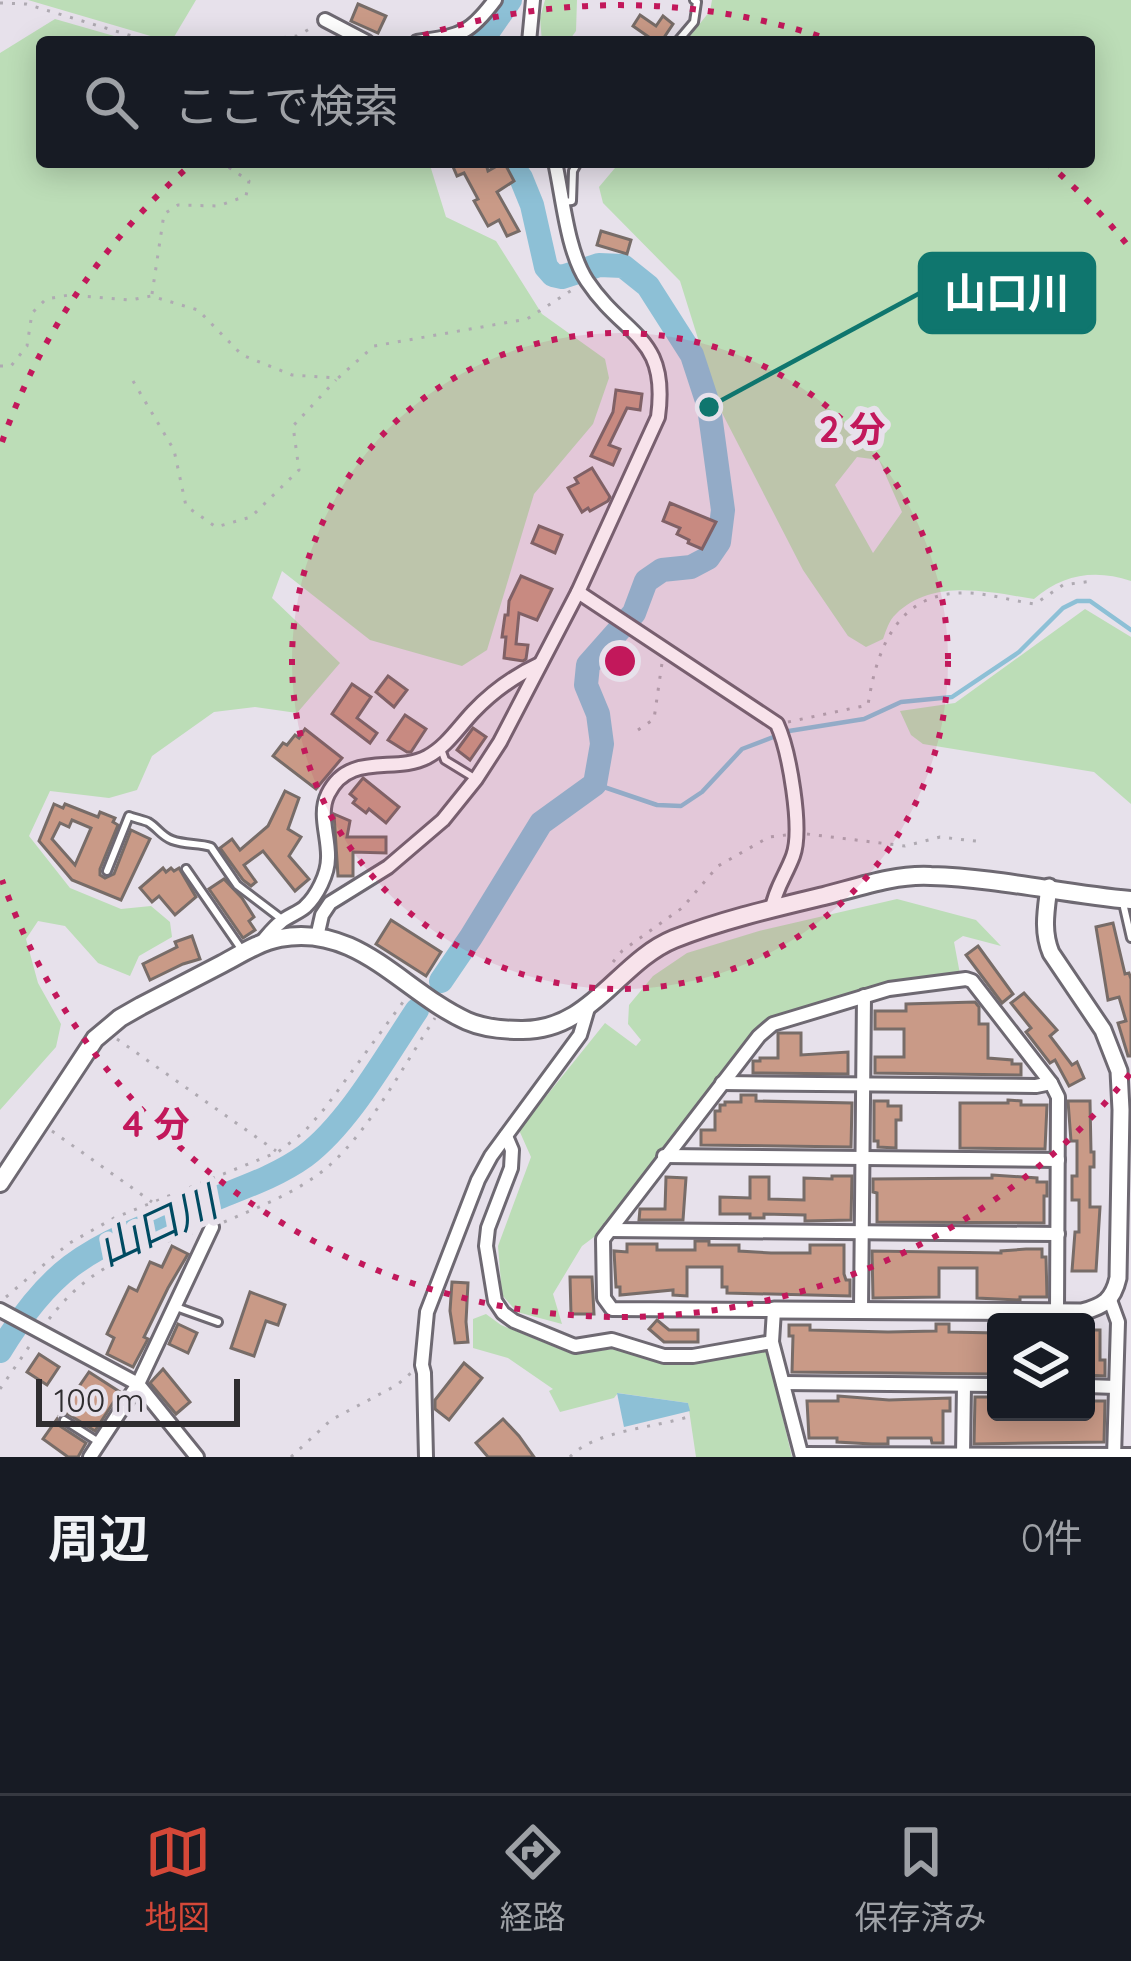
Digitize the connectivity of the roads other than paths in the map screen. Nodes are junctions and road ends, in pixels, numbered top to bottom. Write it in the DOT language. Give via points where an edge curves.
graph roads {
  1 [pos="495,0"];
  2 [pos="694,0"];
  3 [pos="531,1"];
  4 [pos="325,20"];
  5 [pos="356,36"];
  6 [pos="454,36"];
  7 [pos="529,36"];
  8 [pos="682,36"];
  9 [pos="556,168"];
  10 [pos="575,168"];
  11 [pos="564,202"];
  12 [pos="578,592"];
  13 [pos="541,663"];
  14 [pos="441,749"];
  15 [pos="476,779"];
  16 [pos="186,869"];
  17 [pos="107,872"];
  18 [pos="1048,887"];
  19 [pos="1126,900"];
  20 [pos="330,903"];
  21 [pos="304,908"];
  22 [pos="772,909"];
  23 [pos="283,920"];
  24 [pos="316,937"];
  25 [pos="1131,938"];
  26 [pos="251,949"];
  27 [pos="864,996"];
  28 [pos="588,1008"];
  29 [pos="722,1083"];
  30 [pos="1051,1083"];
  31 [pos="863,1085"];
  32 [pos="506,1136"];
  33 [pos="664,1156"];
  34 [pos="862,1158"];
  35 [pos="1058,1160"];
  36 [pos="0,1184"];
  37 [pos="212,1227"];
  38 [pos="610,1230"];
  39 [pos="861,1232"];
  40 [pos="1058,1234"];
  41 [pos="1110,1300"];
  42 [pos="0,1306"];
  43 [pos="174,1306"];
  44 [pos="774,1310"];
  45 [pos="861,1310"];
  46 [pos="1058,1312"];
  47 [pos="218,1322"];
  48 [pos="772,1342"];
  49 [pos="783,1383"];
  50 [pos="138,1384"];
  51 [pos="964,1385"];
  52 [pos="987,1385"];
  53 [pos="1095,1386"];
  54 [pos="1116,1387"];
  55 [pos="64,1420"];
  56 [pos="100,1442"];
  57 [pos="802,1455"];
  58 [pos="963,1455"];
  59 [pos="1131,1455"];
  60 [pos="91,1457"];
  61 [pos="196,1457"];
  62 [pos="426,1457"];
  63 [pos="1114,1457"];
  1 -- 6 [label="street"];
  2 -- 8 [label="lane" via="694,22"];
  3 -- 7 [label="street"];
  4 -- 5 [label="street"];
  9 -- 11 [label="street"];
  10 -- 11 [label="lane" via="572,201"];
  11 -- 12 [label="street" via="586,280 648,347 662,390 651,437"];
  12 -- 13 [label="street"];
  12 -- 22 [label="street" via="777,724 797,833"];
  13 -- 14 [label="street" via="497,689"];
  13 -- 15 [label="street"];
  14 -- 15 [label="lane"];
  14 -- 21 [label="street" via="339,780 324,808 328,861"];
  15 -- 20 [label="street" via="388,867"];
  16 -- 26 [label="lane"];
  17 -- 23 [label="lane" via="129,816 174,841 205,844 237,885"];
  18 -- 19 [label="main road"];
  18 -- 22 [label="main road" via="929,875"];
  18 -- 41 [label="street" via="1046,941 1103,1030 1119,1071 1118,1278"];
  19 -- 25 [label="lane"];
  20 -- 21 [label="lane"];
  20 -- 24 [label="street"];
  21 -- 23 [label="street"];
  22 -- 28 [label="main road" via="669,941"];
  23 -- 26 [label="street"];
  24 -- 26 [label="main road"];
  24 -- 28 [label="main road" via="374,958 470,1023 527,1031"];
  26 -- 36 [label="main road" via="105,1031"];
  27 -- 29 [label="street" via="773,1024"];
  27 -- 30 [label="street" via="972,981"];
  27 -- 31 [label="street"];
  28 -- 32 [label="street" via="580,1035"];
  29 -- 31 [label="street"];
  29 -- 33 [label="street"];
  30 -- 31 [label="street"];
  30 -- 35 [label="street"];
  31 -- 34 [label="street"];
  32 -- 48 [label="street" via="511,1168 486,1246 495,1301 514,1321 574,1346 612,1340 664,1356"];
  32 -- 62 [label="street" via="478,1180 427,1312"];
  33 -- 34 [label="street"];
  33 -- 38 [label="street"];
  34 -- 35 [label="street"];
  34 -- 39 [label="street"];
  35 -- 40 [label="street"];
  37 -- 43 [label="street"];
  38 -- 39 [label="street"];
  38 -- 44 [label="street" via="603,1239 604,1298 612,1309"];
  39 -- 40 [label="street"];
  39 -- 45 [label="street"];
  40 -- 46 [label="street"];
  41 -- 46 [label="street"];
  41 -- 54 [label="street" via="1118,1322"];
  42 -- 50 [label="street"];
  43 -- 47 [label="lane"];
  43 -- 50 [label="street"];
  44 -- 45 [label="street"];
  44 -- 48 [label="street"];
  45 -- 46 [label="street"];
  48 -- 49 [label="street"];
  49 -- 51 [label="street"];
  49 -- 57 [label="street"];
  50 -- 56 [label="street"];
  50 -- 61 [label="street"];
  51 -- 52 [label="street"];
  51 -- 58 [label="street"];
  53 -- 54 [label="street"];
  54 -- 63 [label="street"];
  55 -- 56 [label="lane"];
  56 -- 60 [label="street"];
  57 -- 58 [label="street"];
  58 -- 63 [label="street"];
  59 -- 63 [label="street"];
}
